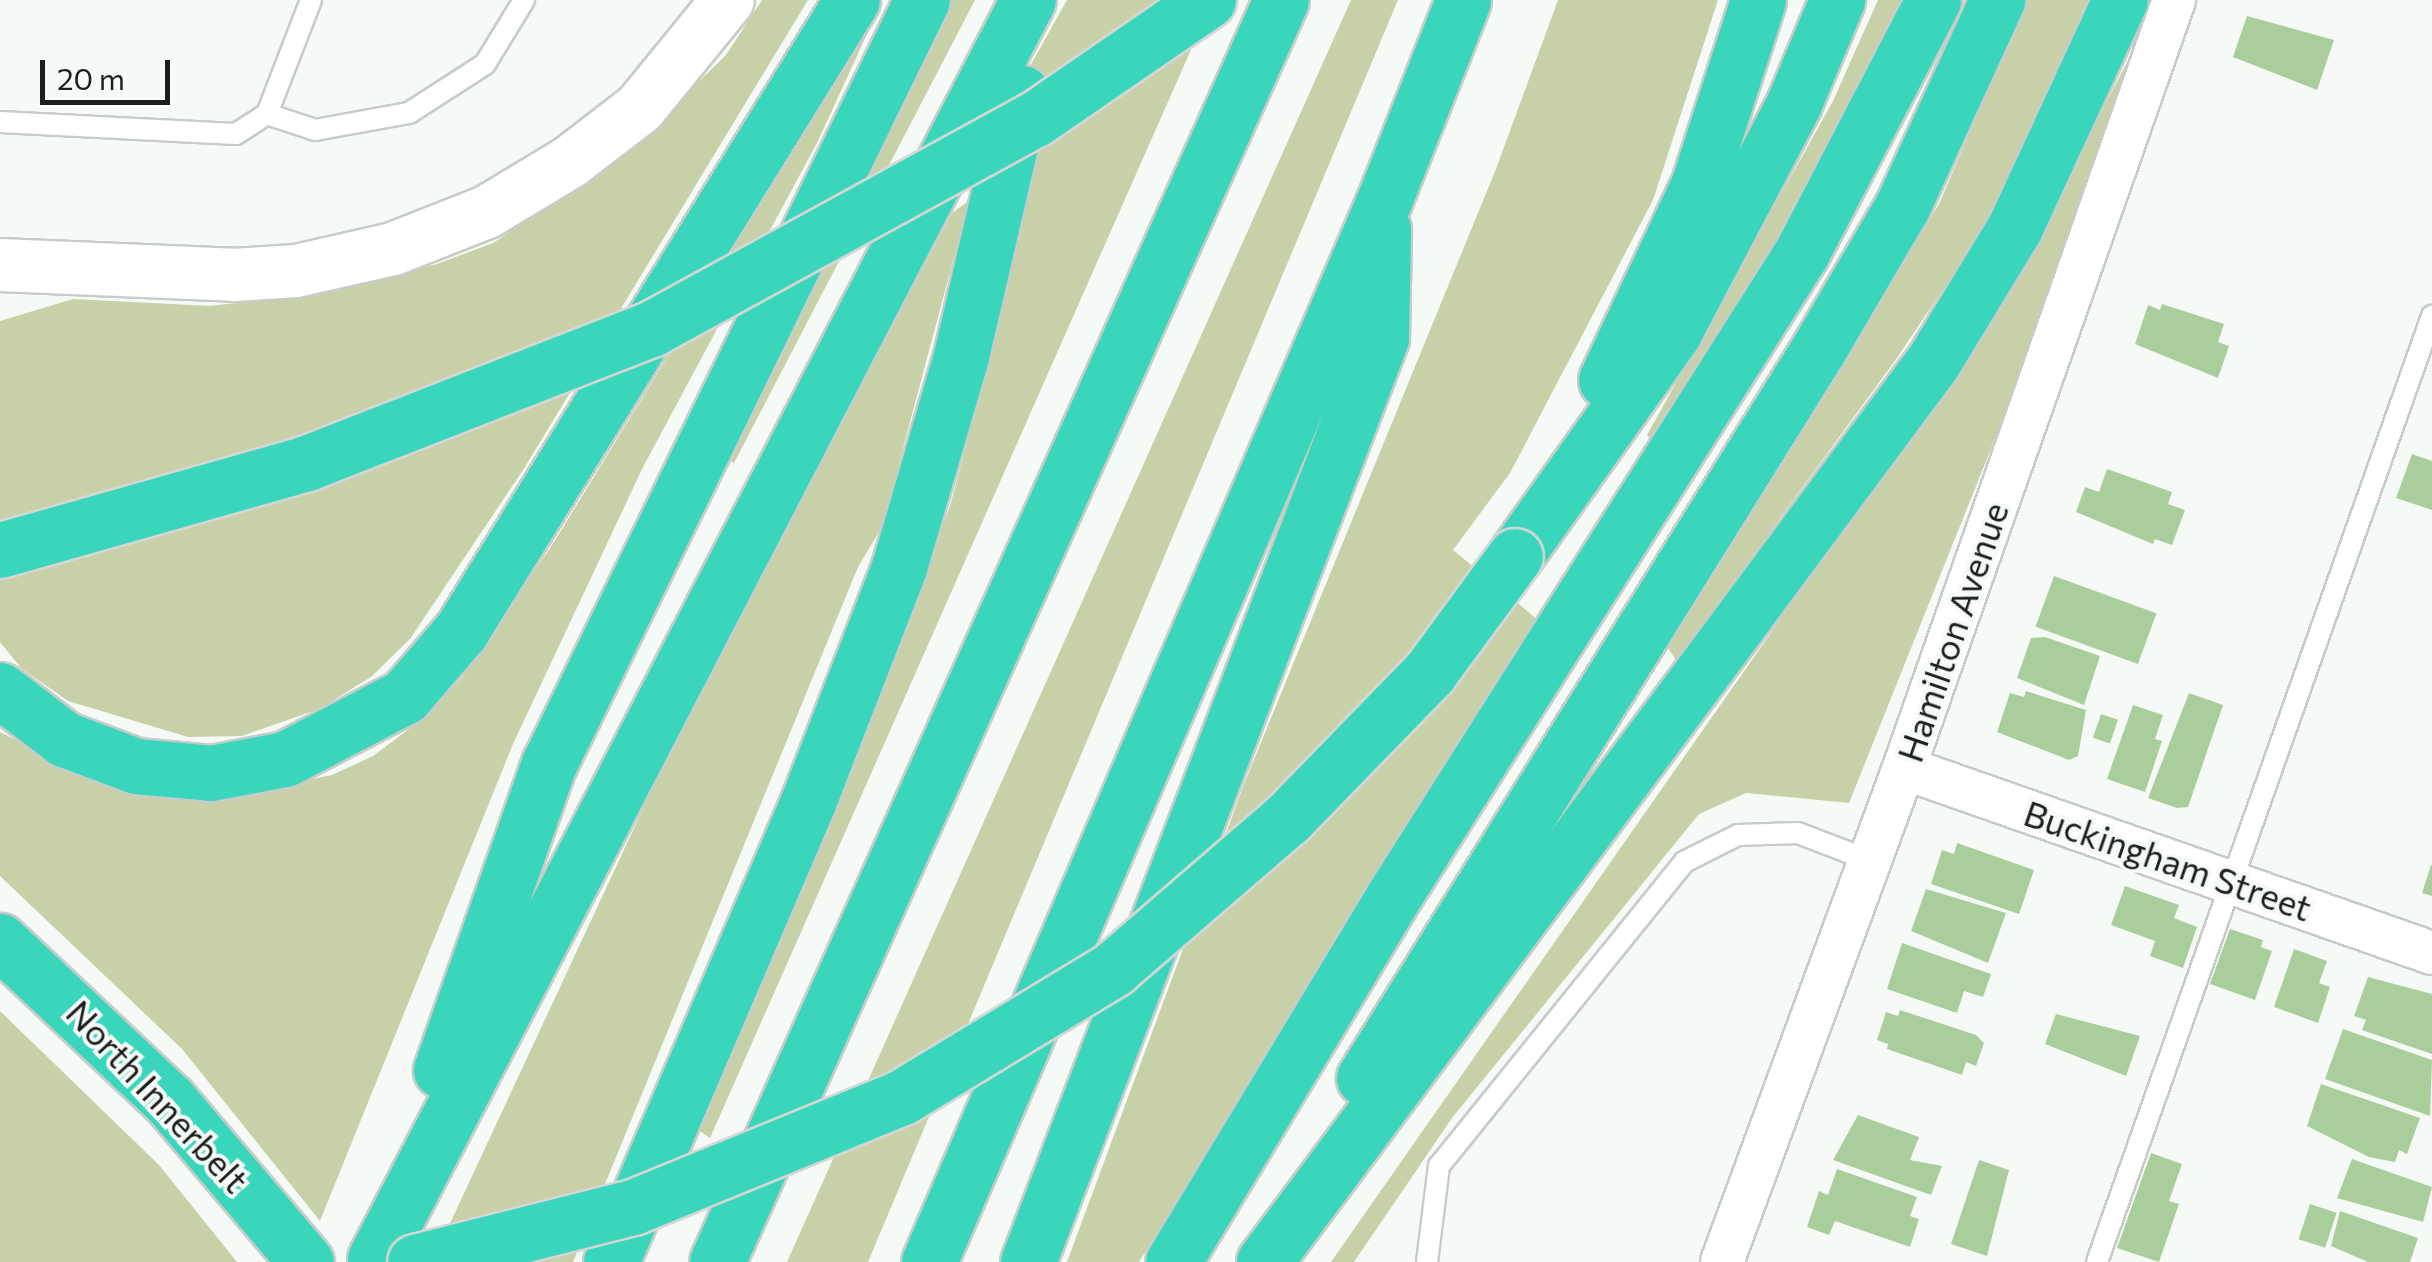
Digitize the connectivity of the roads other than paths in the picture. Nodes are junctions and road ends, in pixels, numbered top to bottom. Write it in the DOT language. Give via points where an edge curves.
graph roads {
  1 [pos="311,0"];
  2 [pos="524,0"];
  3 [pos="728,0"];
  4 [pos="852,0"];
  5 [pos="922,0"];
  6 [pos="1028,0"];
  7 [pos="1041,0"];
  8 [pos="1208,0"];
  9 [pos="1281,0"];
  10 [pos="1463,0"];
  11 [pos="1758,0"];
  12 [pos="1837,0"];
  13 [pos="1933,0"];
  14 [pos="1997,0"];
  15 [pos="2120,0"];
  16 [pos="2174,0"];
  17 [pos="267,114"];
  18 [pos="0,122"];
  19 [pos="1384,201"];
  20 [pos="0,265"];
  21 [pos="2432,316"];
  22 [pos="0,550"];
  23 [pos="1516,556"];
  24 [pos="0,690"];
  25 [pos="1904,768"];
  26 [pos="1870,862"];
  27 [pos="2228,881"];
  28 [pos="0,941"];
  29 [pos="2432,953"];
  30 [pos="388,1261"];
  31 [pos="306,1262"];
  32 [pos="611,1262"];
  33 [pos="717,1262"];
  34 [pos="929,1262"];
  35 [pos="1028,1262"];
  36 [pos="1173,1262"];
  37 [pos="1253,1262"];
  38 [pos="1264,1262"];
  39 [pos="1427,1262"];
  40 [pos="1722,1262"];
  41 [pos="2097,1262"];
  1 -- 17 [label="lane"];
  2 -- 17 [label="lane" via="485,64 409,113 315,130"];
  3 -- 20 [label="street" via="640,108 570,162 487,212 393,249 296,271 234,275"];
  4 -- 24 [label="highway" via="460,631 405,696 285,759 212,772 136,766 64,739"];
  5 -- 30 [label="highway" via="548,764"];
  6 -- 30 [label="highway"];
  7 -- 32 [label="highway" via="1003,191 899,567 808,802"];
  8 -- 22 [label="highway, bridge" via="1035,118 652,328 307,464"];
  9 -- 33 [label="highway"];
  10 -- 19 [label="highway"];
  11 -- 23 [label="highway" via="1699,183"];
  12 -- 23 [label="highway" via="1794,103 1674,332"];
  13 -- 36 [label="highway" via="1802,252 1390,902"];
  14 -- 37 [label="highway" via="1902,207"];
  15 -- 38 [label="highway" via="2016,227 1933,362"];
  16 -- 25 [label="street, Hamilton Avenue"];
  17 -- 18 [label="lane" via="236,134 203,135"];
  19 -- 34 [label="highway"];
  19 -- 35 [label="highway" via="1382,338"];
  21 -- 27 [label="lane"];
  23 -- 30 [label="highway, bridge" via="1429,673 1287,819 1113,968 884,1104 633,1207"];
  25 -- 26 [label="street, Hamilton Avenue"];
  25 -- 27 [label="street, Buckingham Street"];
  26 -- 39 [label="lane" via="1798,833 1738,835 1684,862 1439,1166"];
  26 -- 40 [label="street, Hamilton Avenue"];
  27 -- 29 [label="street, Buckingham Street"];
  27 -- 41 [label="lane"];
  28 -- 31 [label="highway, North Innerbelt" via="168,1100"];
}
